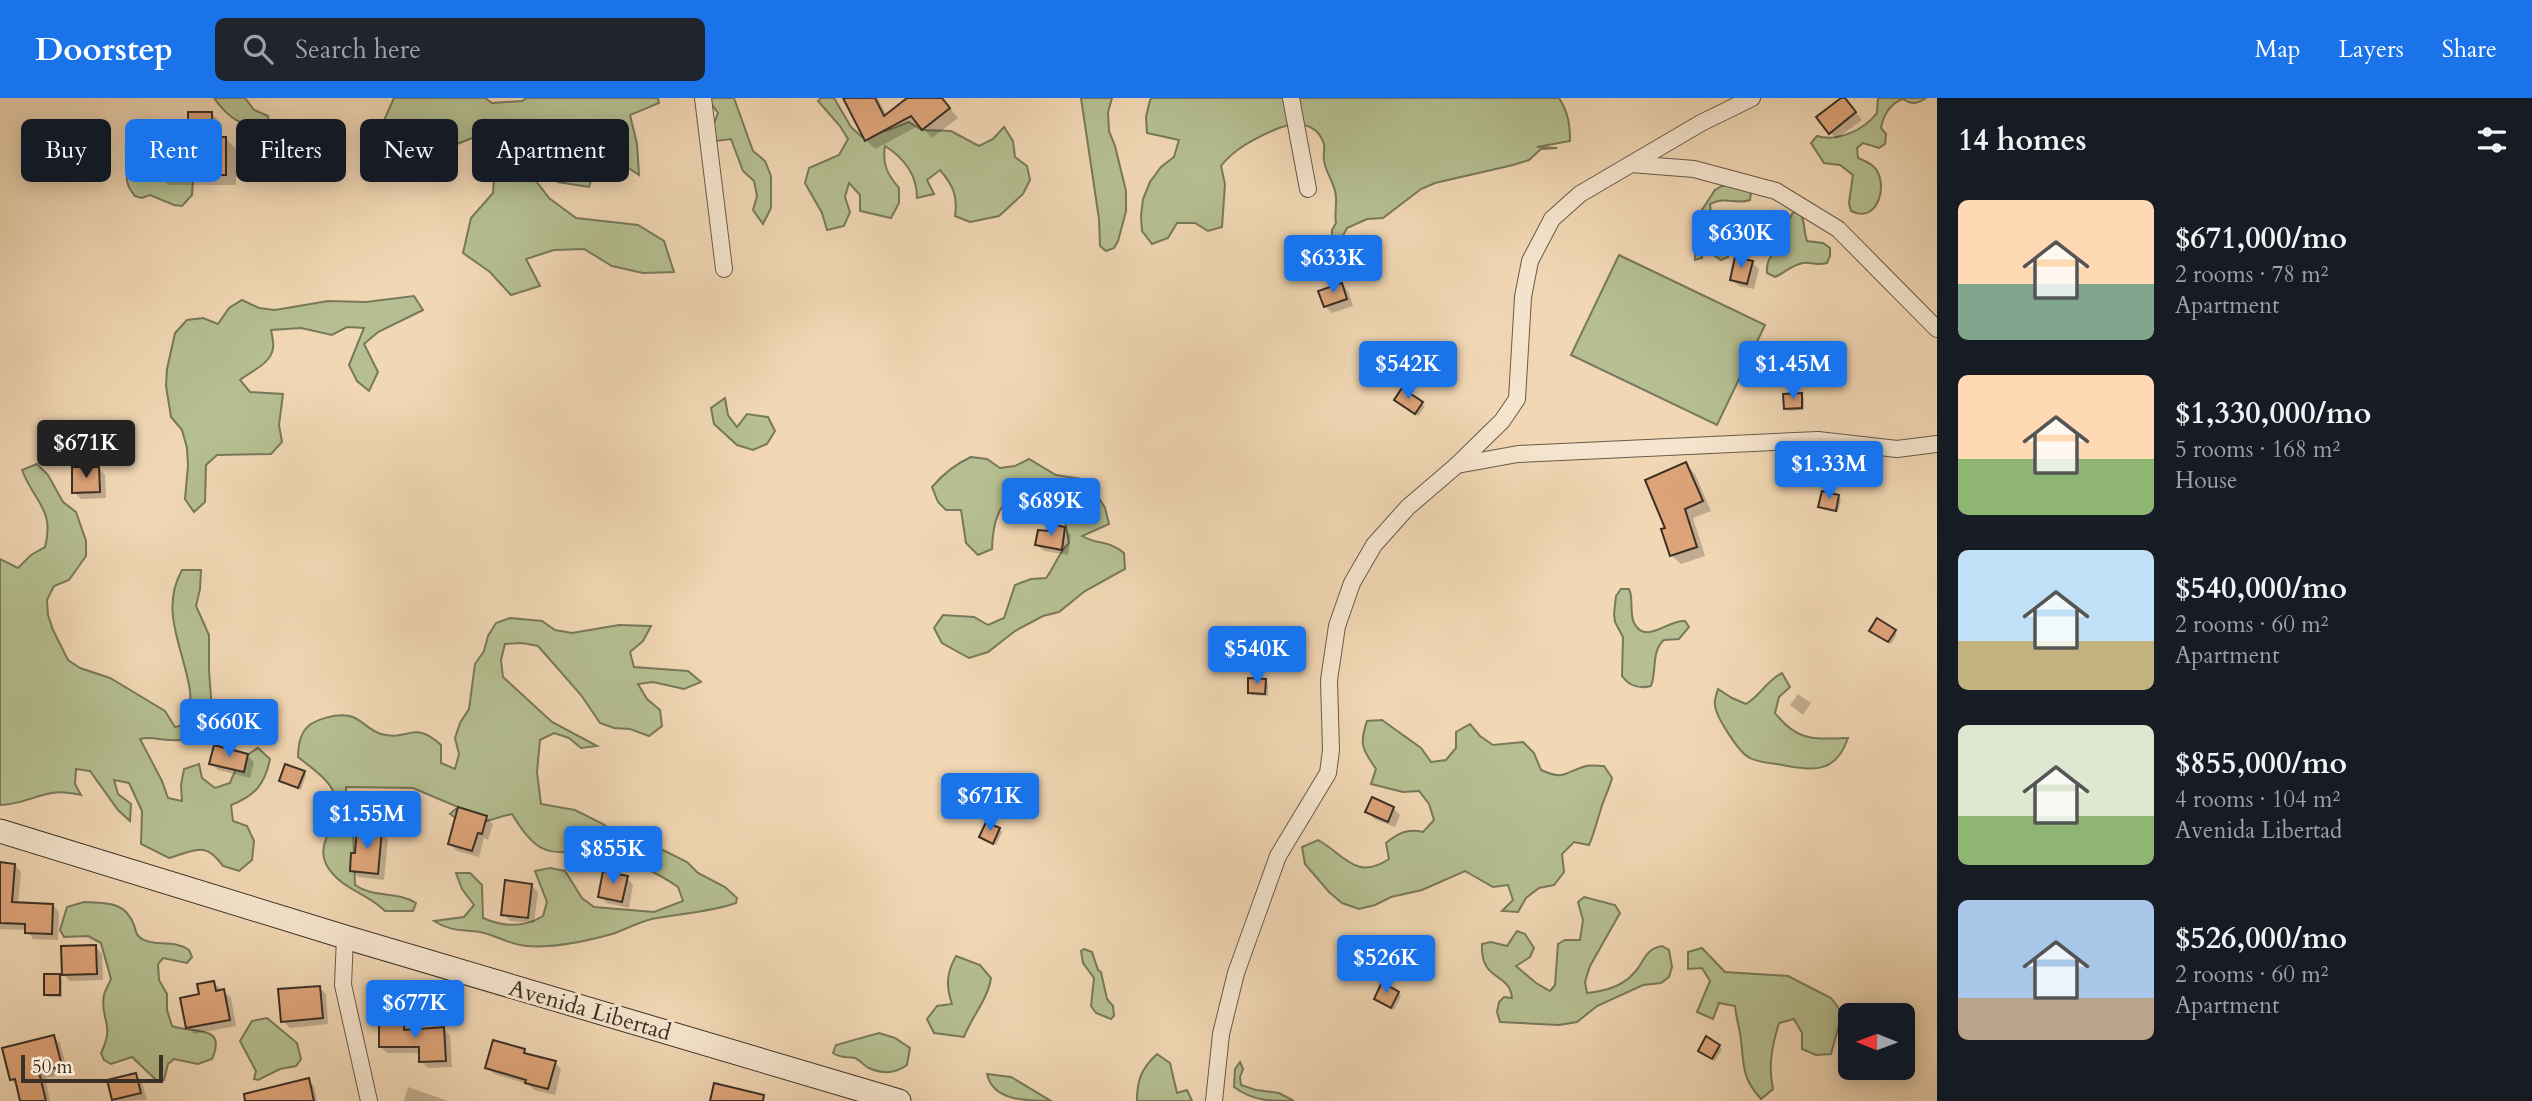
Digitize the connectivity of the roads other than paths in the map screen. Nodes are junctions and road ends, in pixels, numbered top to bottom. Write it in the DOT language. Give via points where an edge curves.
graph roads {
  1 [pos="704,98"];
  2 [pos="1291,98"];
  3 [pos="1752,98"];
  4 [pos="1630,164"];
  5 [pos="1308,189"];
  6 [pos="724,269"];
  7 [pos="1937,329"];
  8 [pos="1937,444"];
  9 [pos="1457,465"];
  10 [pos="0,831"];
  11 [pos="345,937"];
  12 [pos="369,1101"];
  13 [pos="899,1101"];
  14 [pos="1214,1101"];
  1 -- 6 [label="street"];
  2 -- 5 [label="street"];
  3 -- 4 [label="street"];
  4 -- 7 [label="street" via="1694,169 1776,191 1839,229"];
  4 -- 9 [label="street" via="1580,194 1552,219 1530,261 1523,297 1517,399 1502,421"];
  8 -- 9 [label="street" via="1897,449 1818,440 1518,454"];
  9 -- 14 [label="street" via="1408,507 1374,545 1352,583 1337,626 1329,680 1328,773 1278,856 1236,973 1221,1034"];
  10 -- 11 [label="main road, Avenida Libertad"];
  11 -- 12 [label="street" via="343,985"];
  11 -- 13 [label="main road, Avenida Libertad"];
}
